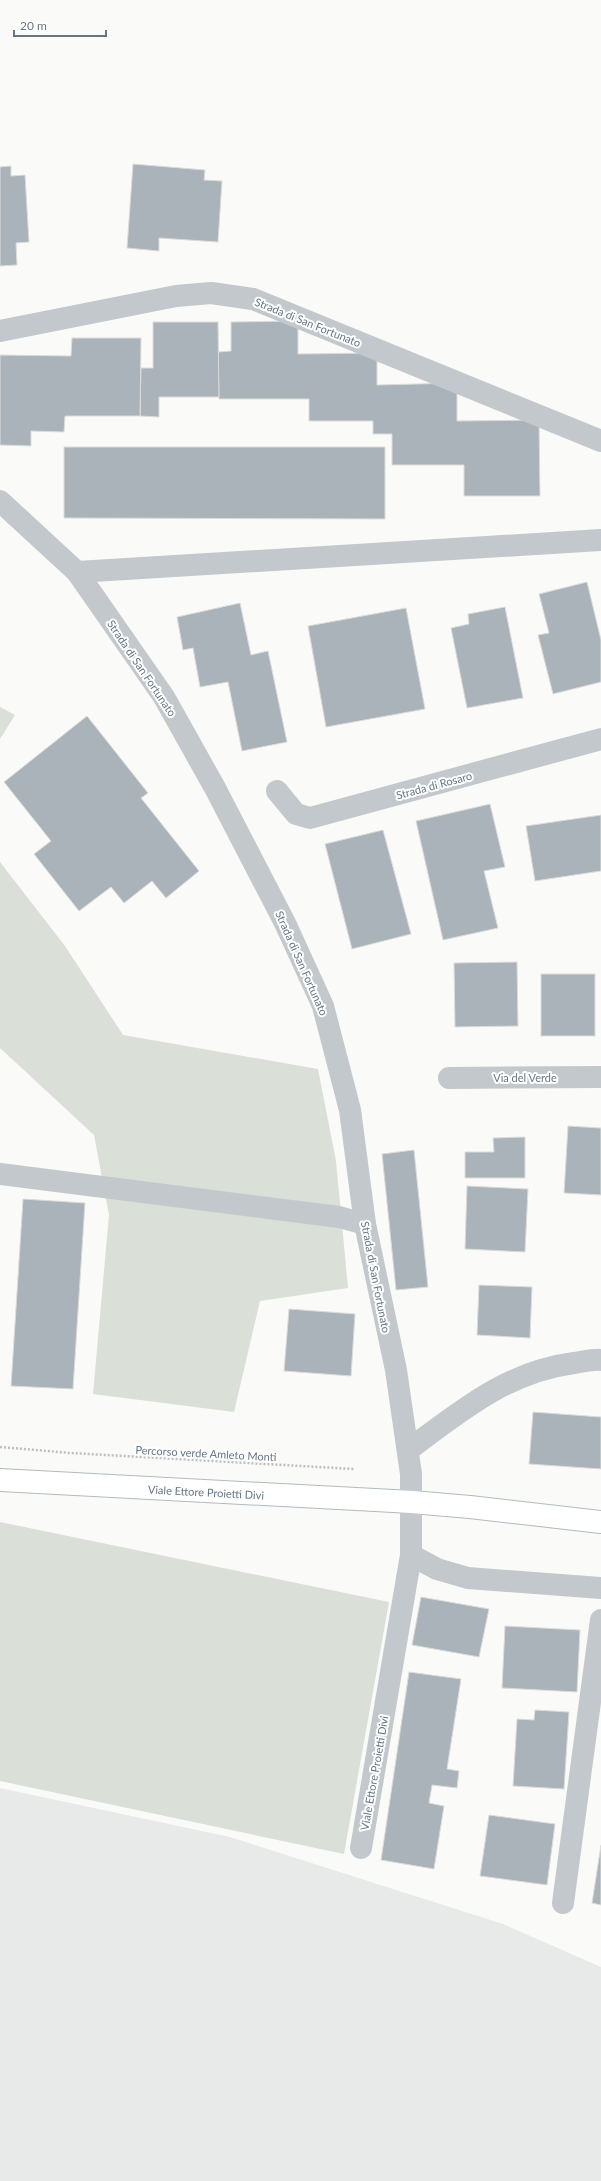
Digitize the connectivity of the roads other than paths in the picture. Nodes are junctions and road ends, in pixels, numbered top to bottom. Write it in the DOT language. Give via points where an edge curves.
graph roads {
  1 [pos="0,331"];
  2 [pos="601,440"];
  3 [pos="0,500"];
  4 [pos="598,535"];
  5 [pos="77,572"];
  6 [pos="601,739"];
  7 [pos="277,791"];
  8 [pos="601,1077"];
  9 [pos="449,1078"];
  10 [pos="0,1174"];
  11 [pos="365,1224"];
  12 [pos="601,1360"];
  13 [pos="408,1450"];
  14 [pos="0,1480"];
  15 [pos="412,1502"];
  16 [pos="601,1522"];
  17 [pos="412,1555"];
  18 [pos="601,1588"];
  19 [pos="601,1620"];
  20 [pos="361,1848"];
  21 [pos="563,1903"];
  1 -- 2 [label="street, Strada di San Fortunato" via="176,296 211,293 253,299"];
  3 -- 5 [label="street, Strada di San Fortunato"];
  4 -- 5 [label="street"];
  5 -- 11 [label="street, Strada di San Fortunato" via="164,697 215,788 285,923 323,1006 350,1110"];
  6 -- 7 [label="street, Strada di Rosaro" via="310,818 296,814"];
  8 -- 9 [label="street, Via del Verde"];
  10 -- 11 [label="street" via="339,1216"];
  11 -- 13 [label="street, Strada di San Fortunato" via="396,1370"];
  12 -- 13 [label="street" via="548,1366 506,1382 473,1402"];
  13 -- 15 [label="street, Strada di San Fortunato"];
  14 -- 15 [label="main road, Viale Ettore Proietti Divi"];
  15 -- 16 [label="main road, Viale Ettore Proietti Divi"];
  15 -- 17 [label="street, Viale Ettore Proietti Divi"];
  17 -- 18 [label="street" via="437,1569 468,1578"];
  17 -- 20 [label="street, Viale Ettore Proietti Divi"];
  19 -- 21 [label="street"];
}
